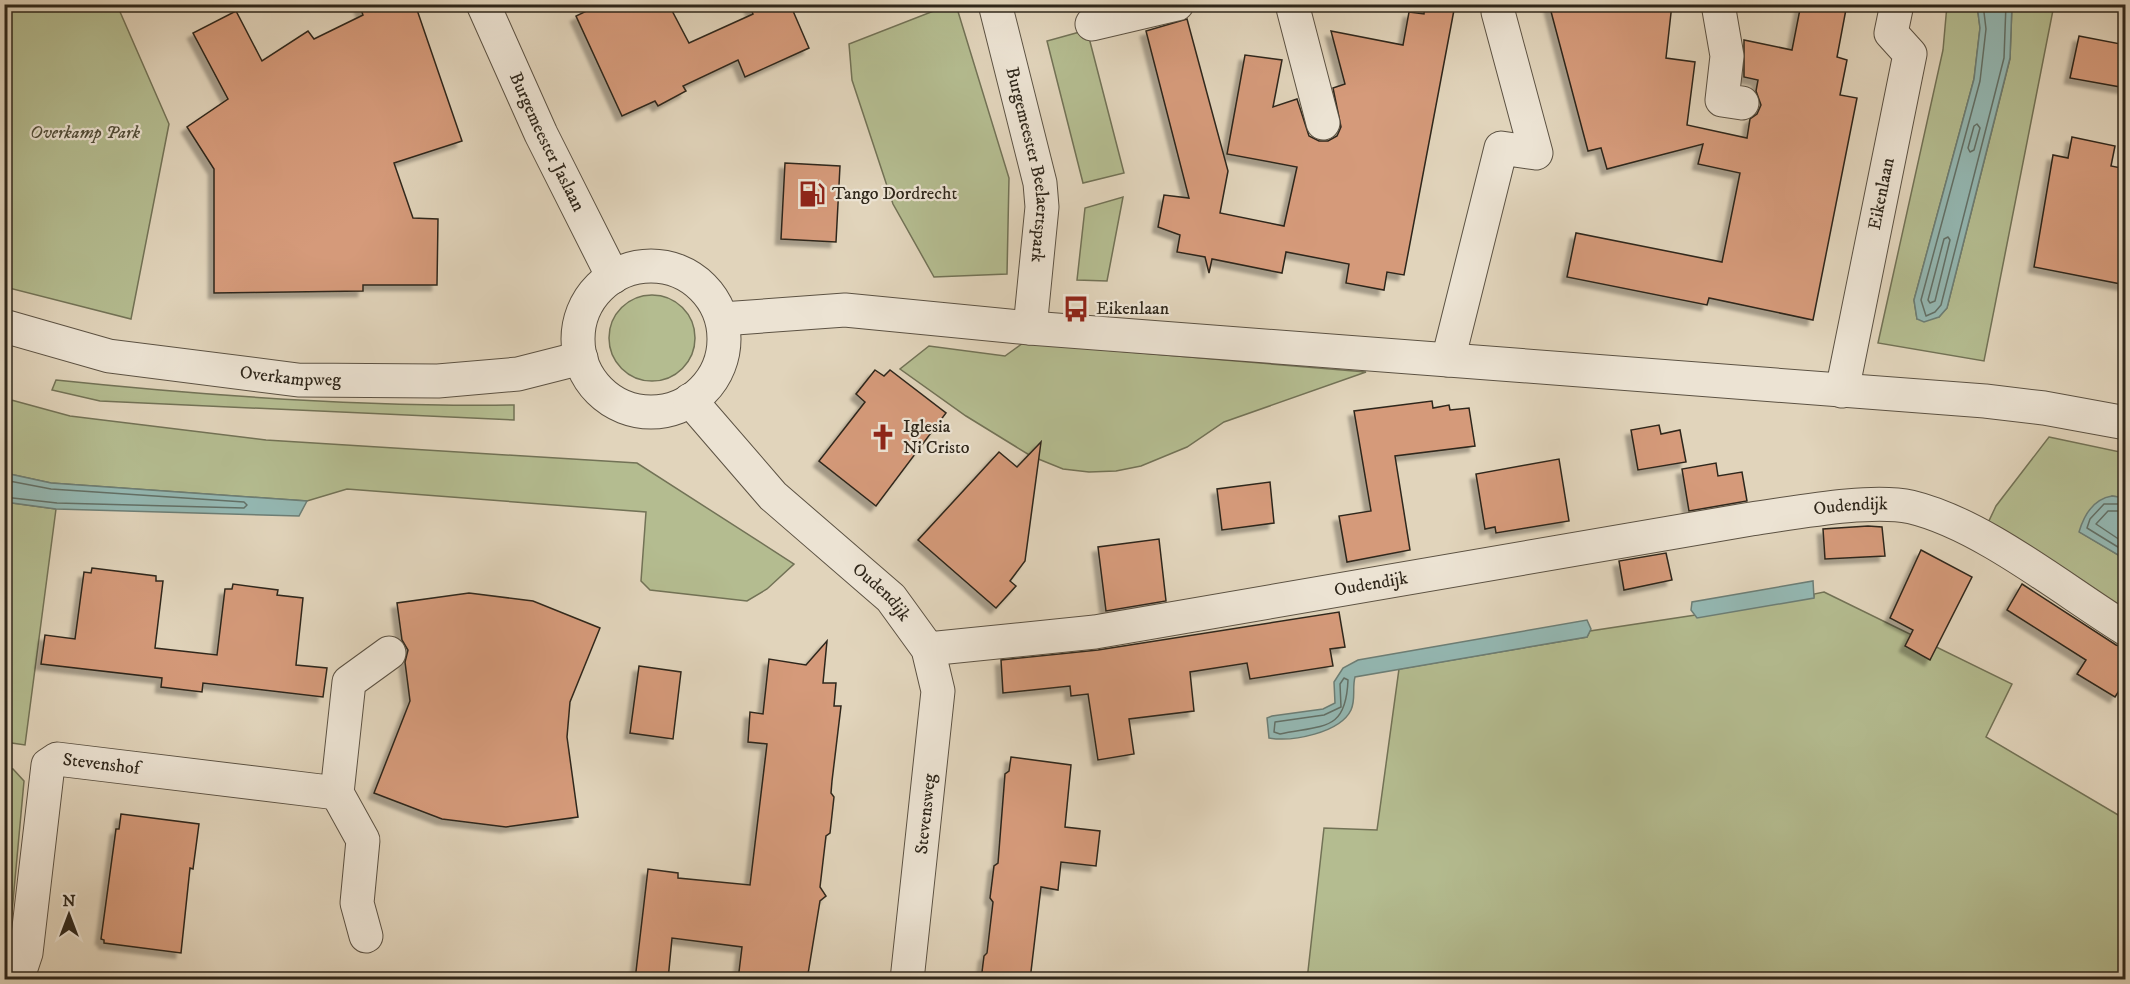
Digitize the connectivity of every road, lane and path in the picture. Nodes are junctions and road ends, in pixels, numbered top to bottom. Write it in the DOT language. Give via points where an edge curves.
graph roads {
  1 [pos="483,4"];
  2 [pos="995,4"];
  3 [pos="1177,4"];
  4 [pos="1292,4"];
  5 [pos="1718,4"];
  6 [pos="1897,4"];
  7 [pos="1498,12"];
  8 [pos="1092,24"];
  9 [pos="1742,103"];
  10 [pos="1323,123"];
  11 [pos="613,277"];
  12 [pos="722,319"];
  13 [pos="4,326"];
  14 [pos="1030,328"];
  15 [pos="581,358"];
  16 [pos="1448,360"];
  17 [pos="1842,391"];
  18 [pos="690,400"];
  19 [pos="2126,423"];
  20 [pos="2126,629"];
  21 [pos="928,650"];
  22 [pos="389,653"];
  23 [pos="325,792"];
  24 [pos="366,936"];
  25 [pos="16,980"];
  26 [pos="908,980"];
  1 -- 11 [label="street, Burgemeester Jaslaan"];
  2 -- 14 [label="street, Burgemeester Beelaertspark" via="1040,183 1042,207"];
  3 -- 8 [label="street"];
  4 -- 10 [label="street"];
  5 -- 9 [label="street" via="1727,56 1722,100"];
  6 -- 17 [label="street, Eikenlaan" via="1891,33 1910,54"];
  7 -- 16 [label="street" via="1536,153 1501,148"];
  11 -- 12 [label="street" via="656,266 685,274 708,293"];
  11 -- 15 [label="street" via="596,292 584,312 579,335"];
  12 -- 14 [label="street" via="845,310"];
  12 -- 18 [label="street" via="720,365 702,391"];
  13 -- 15 [label="street, Overkampweg" via="109,356 297,380 438,381 518,374"];
  14 -- 16 [label="street"];
  15 -- 18 [label="street" via="602,393 625,406 658,411"];
  16 -- 17 [label="street"];
  17 -- 19 [label="street" via="2032,406"];
  18 -- 21 [label="street, Oudendijk" via="773,496 891,598"];
  20 -- 21 [label="street, Oudendijk" via="1972,531 1909,507 1839,507 1095,632"];
  21 -- 26 [label="street, Stevensweg" via="938,691"];
  22 -- 23 [label="street" via="349,682"];
  23 -- 24 [label="street" via="363,840 357,903"];
  23 -- 25 [label="street, Stevenshof" via="57,759 48,765 26,953"];
}
